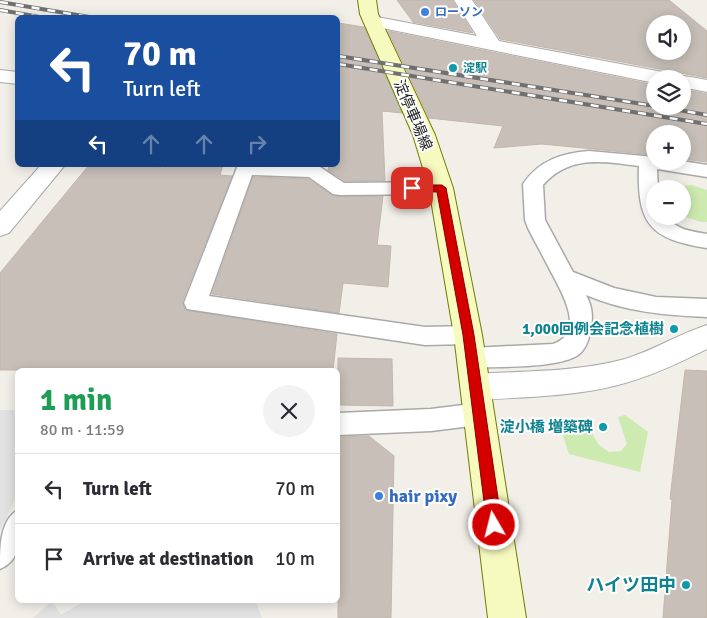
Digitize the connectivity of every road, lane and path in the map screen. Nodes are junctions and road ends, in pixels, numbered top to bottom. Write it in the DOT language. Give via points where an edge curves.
graph roads {
  1 [pos="463,0"];
  2 [pos="369,11"];
  3 [pos="492,45"];
  4 [pos="646,75"];
  5 [pos="0,76"];
  6 [pos="15,78"];
  7 [pos="691,83"];
  8 [pos="707,86"];
  9 [pos="646,163"];
  10 [pos="52,167"];
  11 [pos="691,169"];
  12 [pos="707,171"];
  13 [pos="442,188"];
  14 [pos="662,225"];
  15 [pos="0,227"];
  16 [pos="707,241"];
  17 [pos="566,278"];
  18 [pos="707,308"];
  19 [pos="707,336"];
  20 [pos="474,373"];
  21 [pos="340,424"];
  22 [pos="15,529"];
  23 [pos="0,554"];
  24 [pos="507,618"];
  1 -- 3 [label="street"];
  2 -- 3 [label="street"];
  2 -- 13 [label="main road, 淀停車場線" via="424,135"];
  3 -- 4 [label="street"];
  5 -- 6 [label="street"];
  7 -- 8 [label="street"];
  9 -- 17 [label="lane" via="595,155 580,157 560,161 533,184 535,220"];
  10 -- 15 [label="street"];
  11 -- 12 [label="lane"];
  13 -- 20 [label="main road, 淀停車場線"];
  13 -- 20 [label="lane" via="340,189 313,171 246,169 195,303 425,336"];
  14 -- 16 [label="lane" via="679,236"];
  17 -- 18 [label="lane" via="610,296 656,306"];
  17 -- 20 [label="lane" via="579,303 582,318 577,339 570,348"];
  19 -- 20 [label="street" via="614,374 574,380"];
  20 -- 21 [label="lane" via="431,420"];
  20 -- 24 [label="main road, 淀停車場線"];
  22 -- 23 [label="lane"];
}
